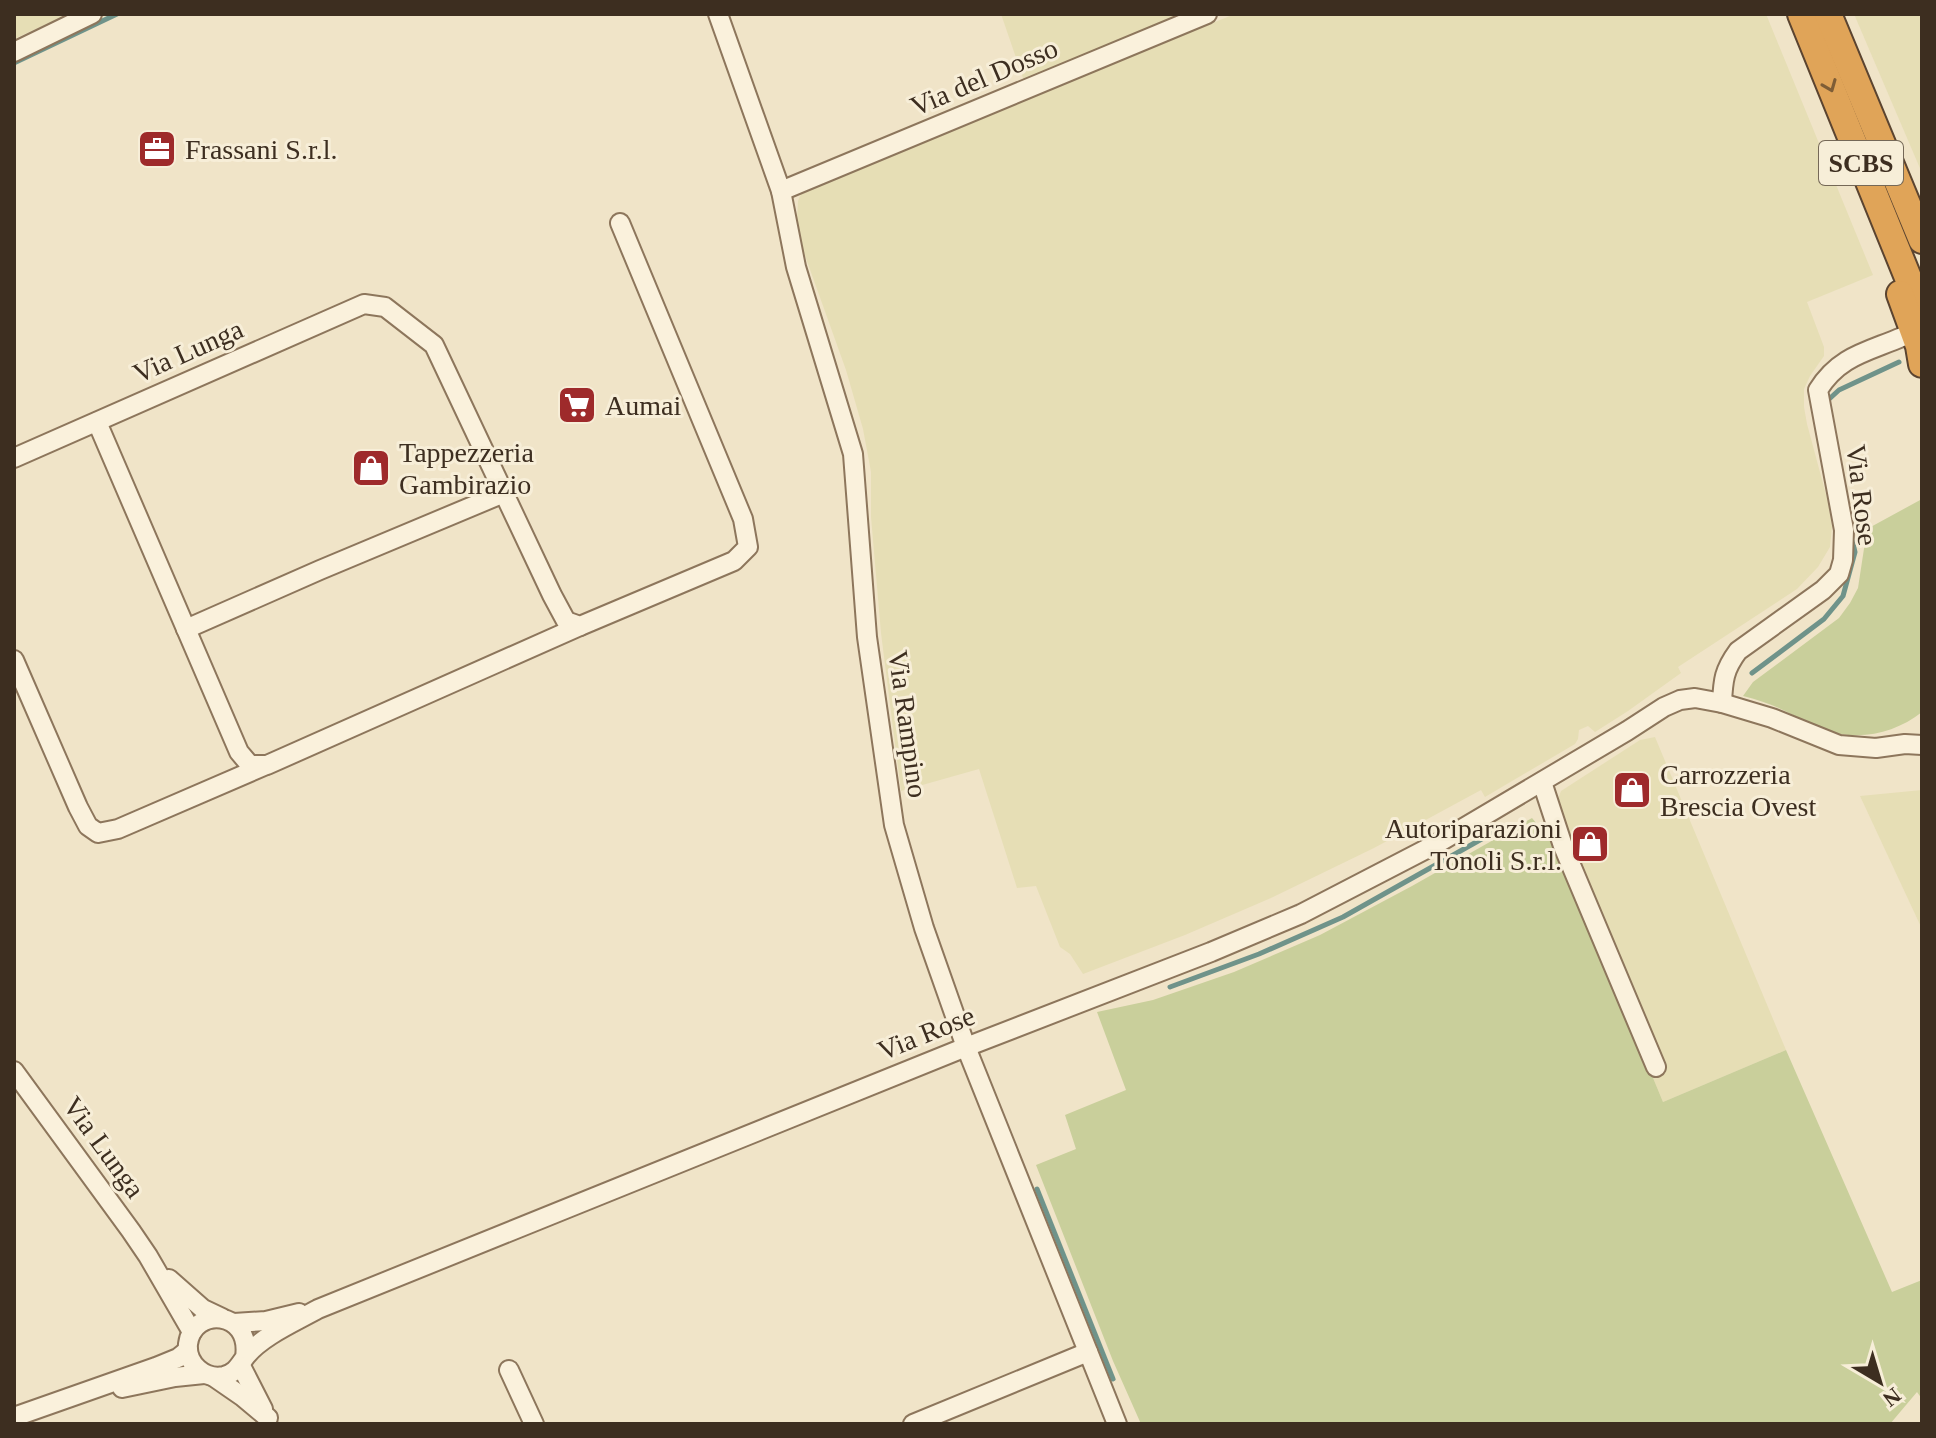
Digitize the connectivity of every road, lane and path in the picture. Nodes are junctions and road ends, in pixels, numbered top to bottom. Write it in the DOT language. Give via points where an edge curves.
graph roads {
  1 [pos="92,14"];
  2 [pos="718,14"];
  3 [pos="1207,14"];
  4 [pos="1801,14"];
  5 [pos="1828,14"];
  6 [pos="14,52"];
  7 [pos="781,191"];
  8 [pos="1916,217"];
  9 [pos="620,223"];
  10 [pos="1886,225"];
  11 [pos="1922,240"];
  12 [pos="1922,312"];
  13 [pos="1902,337"];
  14 [pos="1922,364"];
  15 [pos="97,422"];
  16 [pos="14,458"];
  17 [pos="504,493"];
  18 [pos="580,626"];
  19 [pos="186,629"];
  20 [pos="14,660"];
  21 [pos="1722,703"];
  22 [pos="1922,728"];
  23 [pos="1913,744"];
  24 [pos="267,765"];
  25 [pos="1542,782"];
  26 [pos="966,1047"];
  27 [pos="1656,1067"];
  28 [pos="14,1071"];
  29 [pos="148,1256"];
  30 [pos="318,1309"];
  31 [pos="229,1321"];
  32 [pos="190,1341"];
  33 [pos="1088,1352"];
  34 [pos="243,1361"];
  35 [pos="509,1370"];
  36 [pos="209,1375"];
  37 [pos="83,1394"];
  38 [pos="14,1417"];
  39 [pos="270,1421"];
  40 [pos="534,1424"];
  41 [pos="913,1424"];
  42 [pos="1117,1424"];
  1 -- 6 [label="street"];
  2 -- 7 [label="street, Via Rampino"];
  3 -- 7 [label="street, Via del Dosso"];
  4 -- 10 [label="highway, SCBS, one-way"];
  5 -- 8 [label="highway, SCBS"];
  7 -- 26 [label="street, Via Rampino" via="796,267 853,454 867,637 894,825"];
  8 -- 11 [label="highway, SCBS"];
  9 -- 18 [label="street" via="743,519 748,547 734,561"];
  10 -- 12 [label="highway, SCBS"];
  10 -- 14 [label="highway" via="1890,268"];
  13 -- 21 [label="street, Via Rose" via="1841,362 1818,390 1844,530 1839,574 1738,651 1723,678"];
  15 -- 16 [label="street, Via Lunga"];
  15 -- 17 [label="street, Via Lunga" via="364,304 385,307 434,345"];
  15 -- 19 [label="street"];
  17 -- 18 [label="street" via="566,621"];
  17 -- 19 [label="street"];
  18 -- 24 [label="street"];
  19 -- 24 [label="street" via="239,752 250,765"];
  20 -- 24 [label="street" via="78,807 98,833"];
  21 -- 23 [label="street" via="1839,745"];
  21 -- 25 [label="street, Via Rose" via="1695,698 1664,707"];
  22 -- 23 [label="street"];
  25 -- 26 [label="street, Via Rose" via="1301,914"];
  25 -- 27 [label="street" via="1563,846"];
  26 -- 30 [label="street, Via Rose"];
  26 -- 33 [label="street, Via Rampino"];
  28 -- 29 [label="street, Via Lunga"];
  29 -- 31 [label="street, Via Lunga" via="184,1294"];
  29 -- 32 [label="street, Via Lunga"];
  30 -- 31 [label="street, Via Rose" via="266,1321"];
  30 -- 34 [label="street, Via Rose" via="271,1335"];
  31 -- 32 [label="street" via="206,1320"];
  31 -- 34 [label="street" via="245,1338"];
  32 -- 36 [label="street" via="190,1360"];
  32 -- 37 [label="street" via="168,1362"];
  33 -- 41 [label="street"];
  33 -- 42 [label="street, Via Rampino"];
  34 -- 36 [label="street" via="224,1376"];
  34 -- 39 [label="street"];
  35 -- 40 [label="street"];
  36 -- 37 [label="street"];
  36 -- 39 [label="street"];
  37 -- 38 [label="street"];
}
